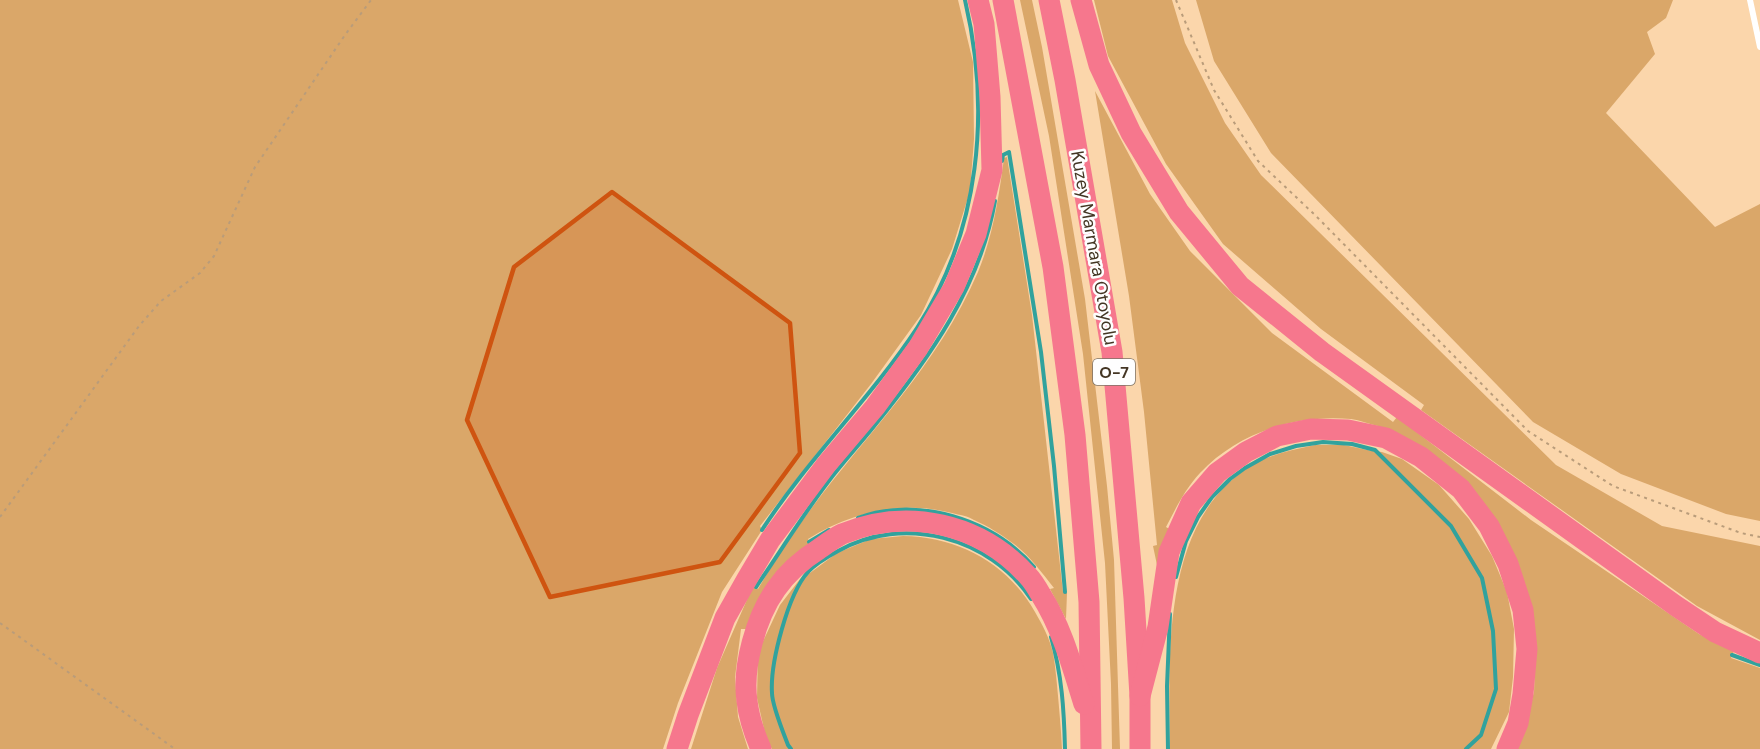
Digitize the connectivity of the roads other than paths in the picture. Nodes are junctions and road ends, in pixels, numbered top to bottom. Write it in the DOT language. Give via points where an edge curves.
graph roads {
  1 [pos="978,0"];
  2 [pos="1003,0"];
  3 [pos="1049,0"];
  4 [pos="1081,0"];
  5 [pos="1750,0"];
  6 [pos="1760,46"];
  7 [pos="1760,653"];
  8 [pos="1140,696"];
  9 [pos="1091,726"];
  10 [pos="677,749"];
  11 [pos="761,749"];
  12 [pos="1091,749"];
  13 [pos="1140,749"];
  14 [pos="1507,749"];
  1 -- 10 [label="highway" via="984,24 992,170 976,234 954,287 918,348 770,540 747,579 725,618"];
  2 -- 9 [label="highway, O-7" via="1053,267 1075,435 1089,602"];
  3 -- 8 [label="highway, Kuzey Marmara Otoyolu / O-7" via="1112,352"];
  4 -- 7 [label="highway" via="1099,65 1131,133 1179,212 1240,286 1322,352 1676,606 1715,632"];
  5 -- 6 [label="lane"];
  8 -- 13 [label="highway, Kuzey Marmara Otoyolu / O-7"];
  8 -- 14 [label="highway" via="1158,627 1169,552 1191,503 1217,472 1277,436 1311,429 1348,430 1386,438 1421,458 1461,489 1490,526 1523,610 1527,649 1524,694"];
  9 -- 11 [label="highway" via="1054,615 1029,576 997,548 964,530 927,521 883,522 840,535 802,560 776,589 751,647 747,672 747,699"];
  9 -- 12 [label="highway, O-7"];
}
